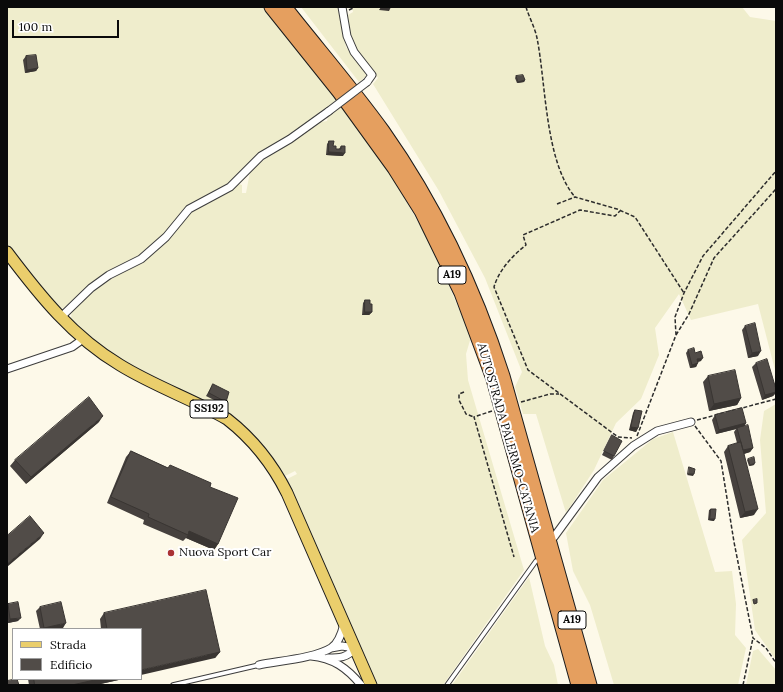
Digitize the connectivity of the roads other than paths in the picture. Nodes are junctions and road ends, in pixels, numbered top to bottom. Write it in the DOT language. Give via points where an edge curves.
graph roads {
  1 [pos="271,7"];
  2 [pos="285,7"];
  3 [pos="342,7"];
  4 [pos="7,252"];
  5 [pos="60,318"];
  6 [pos="80,338"];
  7 [pos="7,368"];
  8 [pos="691,422"];
  9 [pos="554,537"];
  10 [pos="554,555"];
  11 [pos="536,561"];
  12 [pos="344,624"];
  13 [pos="331,648"];
  14 [pos="355,648"];
  15 [pos="306,656"];
  16 [pos="328,658"];
  17 [pos="259,665"];
  18 [pos="173,685"];
  19 [pos="362,685"];
  20 [pos="371,685"];
  21 [pos="447,685"];
  22 [pos="577,685"];
  23 [pos="590,685"];
  24 [pos="597,685"];
  1 -- 22 [label="highway, AUTOSTRADA PALERMO-CATANIA / A19" via="339,92 394,168 420,211 461,293 493,379"];
  2 -- 10 [label="highway, AUTOSTRADA PALERMO-CATANIA / A19" via="383,131 449,241 490,335"];
  3 -- 5 [label="street, bridge" via="347,36 354,52 372,75 367,82 290,139 261,156 230,187 189,209 174,224 166,237 141,259 91,288"];
  4 -- 5 [label="main road, SS192"];
  5 -- 6 [label="main road, SS192"];
  6 -- 7 [label="street" via="72,348"];
  6 -- 12 [label="main road, SS192" via="122,366 227,419 256,444 277,472"];
  8 -- 9 [label="street" via="657,431 633,446 598,477"];
  10 -- 23 [label="highway, AUTOSTRADA PALERMO-CATANIA / A19"];
  10 -- 24 [label="highway" via="574,605"];
  11 -- 21 [label="lane"];
  12 -- 13 [label="street" via="338,641"];
  12 -- 14 [label="main road"];
  13 -- 14 [label="street"];
  13 -- 15 [label="street"];
  14 -- 16 [label="street" via="344,657"];
  14 -- 20 [label="main road"];
  15 -- 16 [label="street"];
  15 -- 17 [label="street"];
  16 -- 19 [label="street" via="344,668"];
  17 -- 18 [label="lane"];
}
